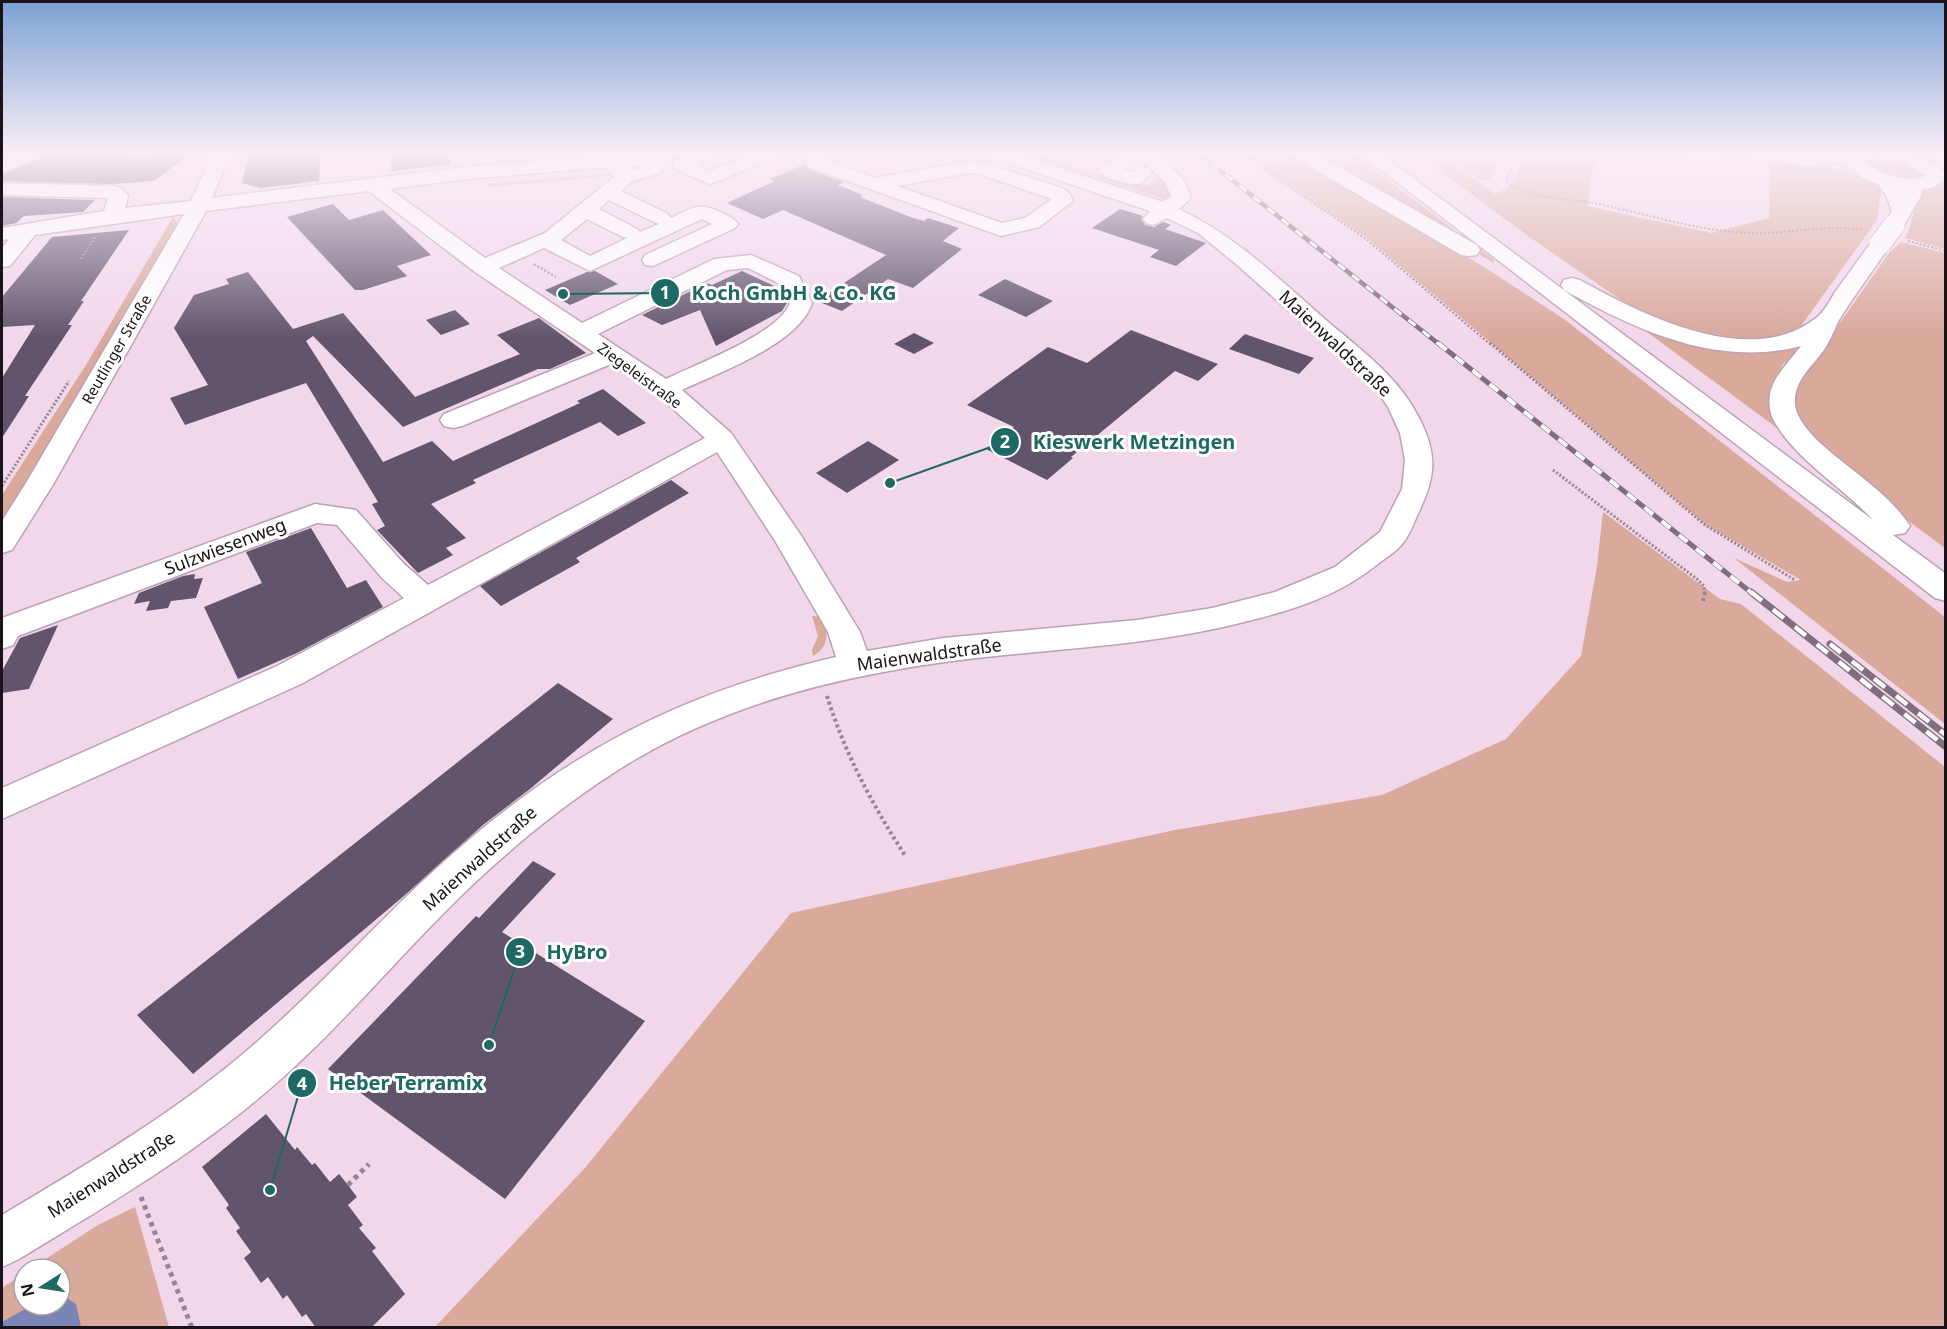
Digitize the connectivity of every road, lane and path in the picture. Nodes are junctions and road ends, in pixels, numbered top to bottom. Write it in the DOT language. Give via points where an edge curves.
graph roads {
  1 [pos="128,214"];
  2 [pos="194,214"];
  3 [pos="411,214"];
  4 [pos="580,214"];
  5 [pos="593,214"];
  6 [pos="653,214"];
  7 [pos="696,214"];
  8 [pos="708,214"];
  9 [pos="957,214"];
  10 [pos="1045,214"];
  11 [pos="1160,214"];
  12 [pos="1329,214"];
  13 [pos="1407,214"];
  14 [pos="1449,214"];
  15 [pos="1474,214"];
  16 [pos="1645,214"];
  17 [pos="1892,214"];
  18 [pos="1899,214"];
  19 [pos="113,216"];
  20 [pos="661,218"];
  21 [pos="565,226"];
  22 [pos="28,230"];
  23 [pos="1889,230"];
  24 [pos="630,233"];
  25 [pos="2,234"];
  26 [pos="545,240"];
  27 [pos="593,241"];
  28 [pos="1946,251"];
  29 [pos="653,260"];
  30 [pos="2,261"];
  31 [pos="483,267"];
  32 [pos="1565,281"];
  33 [pos="1827,321"];
  34 [pos="581,333"];
  35 [pos="613,354"];
  36 [pos="1641,358"];
  37 [pos="664,389"];
  38 [pos="453,420"];
  39 [pos="722,439"];
  40 [pos="1553,470"];
  41 [pos="1895,526"];
  42 [pos="2,543"];
  43 [pos="1946,563"];
  44 [pos="1795,580"];
  45 [pos="1946,590"];
  46 [pos="426,601"];
  47 [pos="1703,601"];
  48 [pos="2,637"];
  49 [pos="837,668"];
  50 [pos="2,804"];
  51 [pos="906,857"];
  52 [pos="369,1164"];
  53 [pos="348,1185"];
  54 [pos="139,1192"];
  55 [pos="2,1242"];
  56 [pos="192,1328"];
  1 -- 19 [label="main road"];
  2 -- 42 [label="main road, Reutlinger Straße"];
  3 -- 31 [label="main road, Ziegeleistraße"];
  4 -- 21 [label="main road"];
  5 -- 24 [label="main road"];
  6 -- 20 [label="main road"];
  7 -- 26 [label="main road" via="590,264"];
  8 -- 29 [label="main road" via="728,224"];
  9 -- 10 [label="main road" via="1001,230 1032,223"];
  11 -- 49 [label="main road, Maienwaldstraße" via="1198,225 1225,243 1360,360 1401,404 1412,426 1420,472 1413,505 1396,532 1343,578 1296,598 1256,609 1174,626 946,649"];
  12 -- 44 [label="path" via="1366,239 1705,525"];
  13 -- 36 [label="main road"];
  14 -- 36 [label="main road"];
  15 -- 32 [label="main road"];
  16 -- 23 [label="path" via="1751,233 1830,226"];
  17 -- 23 [label="main road"];
  18 -- 23 [label="main road"];
  19 -- 22 [label="main road"];
  21 -- 26 [label="main road"];
  21 -- 27 [label="main road"];
  22 -- 25 [label="main road"];
  22 -- 30 [label="main road"];
  23 -- 28 [label="path"];
  23 -- 33 [label="main road"];
  26 -- 31 [label="main road"];
  31 -- 34 [label="main road, Ziegeleistraße"];
  32 -- 33 [label="main road" via="1635,319 1705,342 1778,345 1803,337"];
  32 -- 41 [label="main road"];
  33 -- 41 [label="main road" via="1784,388 1785,417 1809,447 1864,493"];
  34 -- 35 [label="main road, Ziegeleistraße"];
  34 -- 37 [label="main road" via="722,264 751,261 791,281 801,303 797,315 770,338"];
  35 -- 37 [label="main road, Ziegeleistraße"];
  35 -- 38 [label="main road"];
  36 -- 45 [label="main road"];
  37 -- 39 [label="main road, Ziegeleistraße"];
  39 -- 46 [label="main road"];
  39 -- 49 [label="main road, Ziegeleistraße" via="844,632"];
  40 -- 47 [label="path" via="1697,579 1707,594"];
  41 -- 43 [label="main road"];
  46 -- 48 [label="main road, Sulzwiesenweg" via="393,571 346,517 315,513 5,629"];
  46 -- 50 [label="main road" via="289,675"];
  49 -- 51 [label="path" via="847,754 872,806"];
  49 -- 55 [label="main road, Maienwaldstraße" via="738,697 688,717 590,769 525,814 452,879 272,1058 128,1166"];
  52 -- 53 [label="path"];
  54 -- 56 [label="path"];
}
